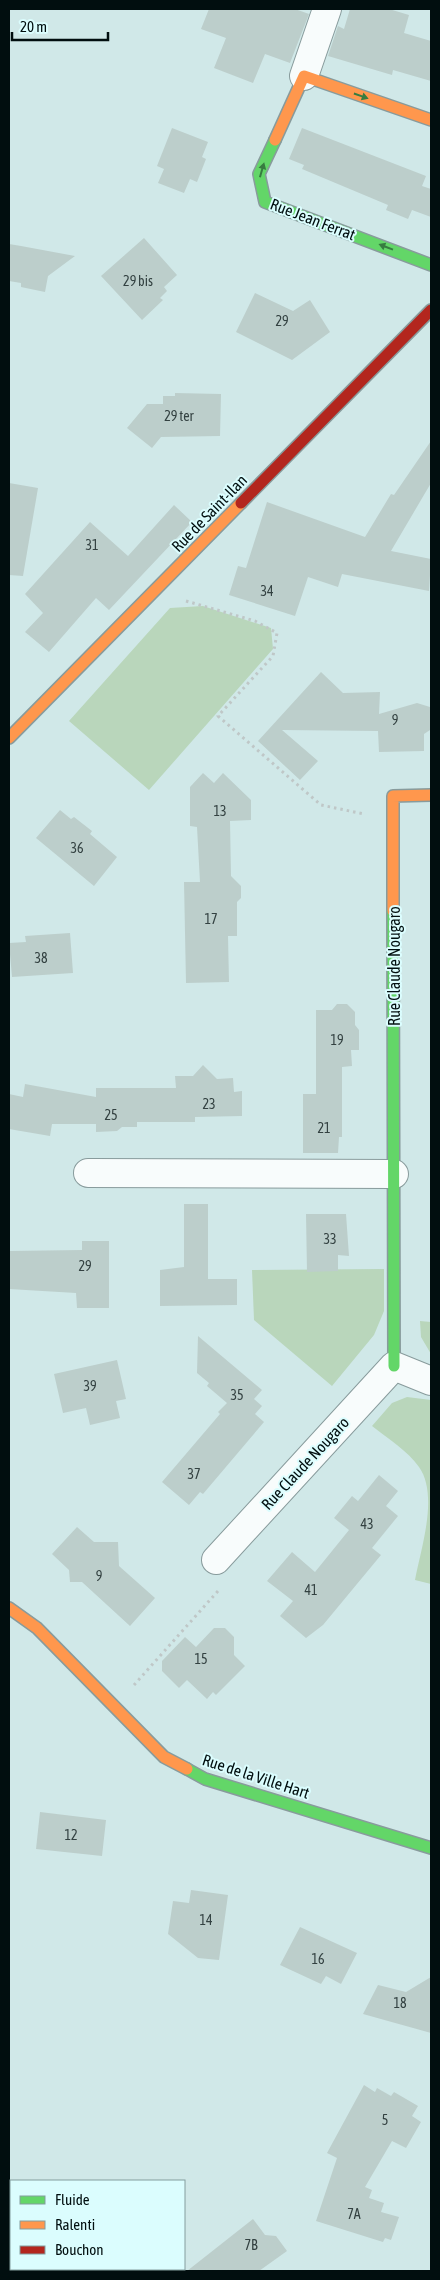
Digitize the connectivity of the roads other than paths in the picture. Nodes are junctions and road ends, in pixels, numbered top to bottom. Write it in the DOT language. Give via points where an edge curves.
graph roads {
  1 [pos="328,9"];
  2 [pos="304,76"];
  3 [pos="431,120"];
  4 [pos="431,265"];
  5 [pos="431,310"];
  6 [pos="9,738"];
  7 [pos="431,795"];
  8 [pos="88,1173"];
  9 [pos="394,1174"];
  10 [pos="394,1366"];
  11 [pos="431,1382"];
  12 [pos="216,1560"];
  13 [pos="9,1608"];
  14 [pos="431,1848"];
  1 -- 2 [label="street, Rue Jean Ferrat"];
  2 -- 3 [label="street, one-way"];
  4 -- 2 [label="street, Rue Jean Ferrat, one-way" via="265,202 260,174"];
  5 -- 6 [label="street, Rue de Saint-Ilan"];
  7 -- 9 [label="street, Rue Claude Nougaro" via="393,796"];
  8 -- 9 [label="street"];
  9 -- 10 [label="street, Rue Claude Nougaro"];
  10 -- 11 [label="street"];
  10 -- 12 [label="street, Rue Claude Nougaro"];
  13 -- 14 [label="street, Rue de la Ville Hart" via="37,1628 164,1757 205,1779"];
}
